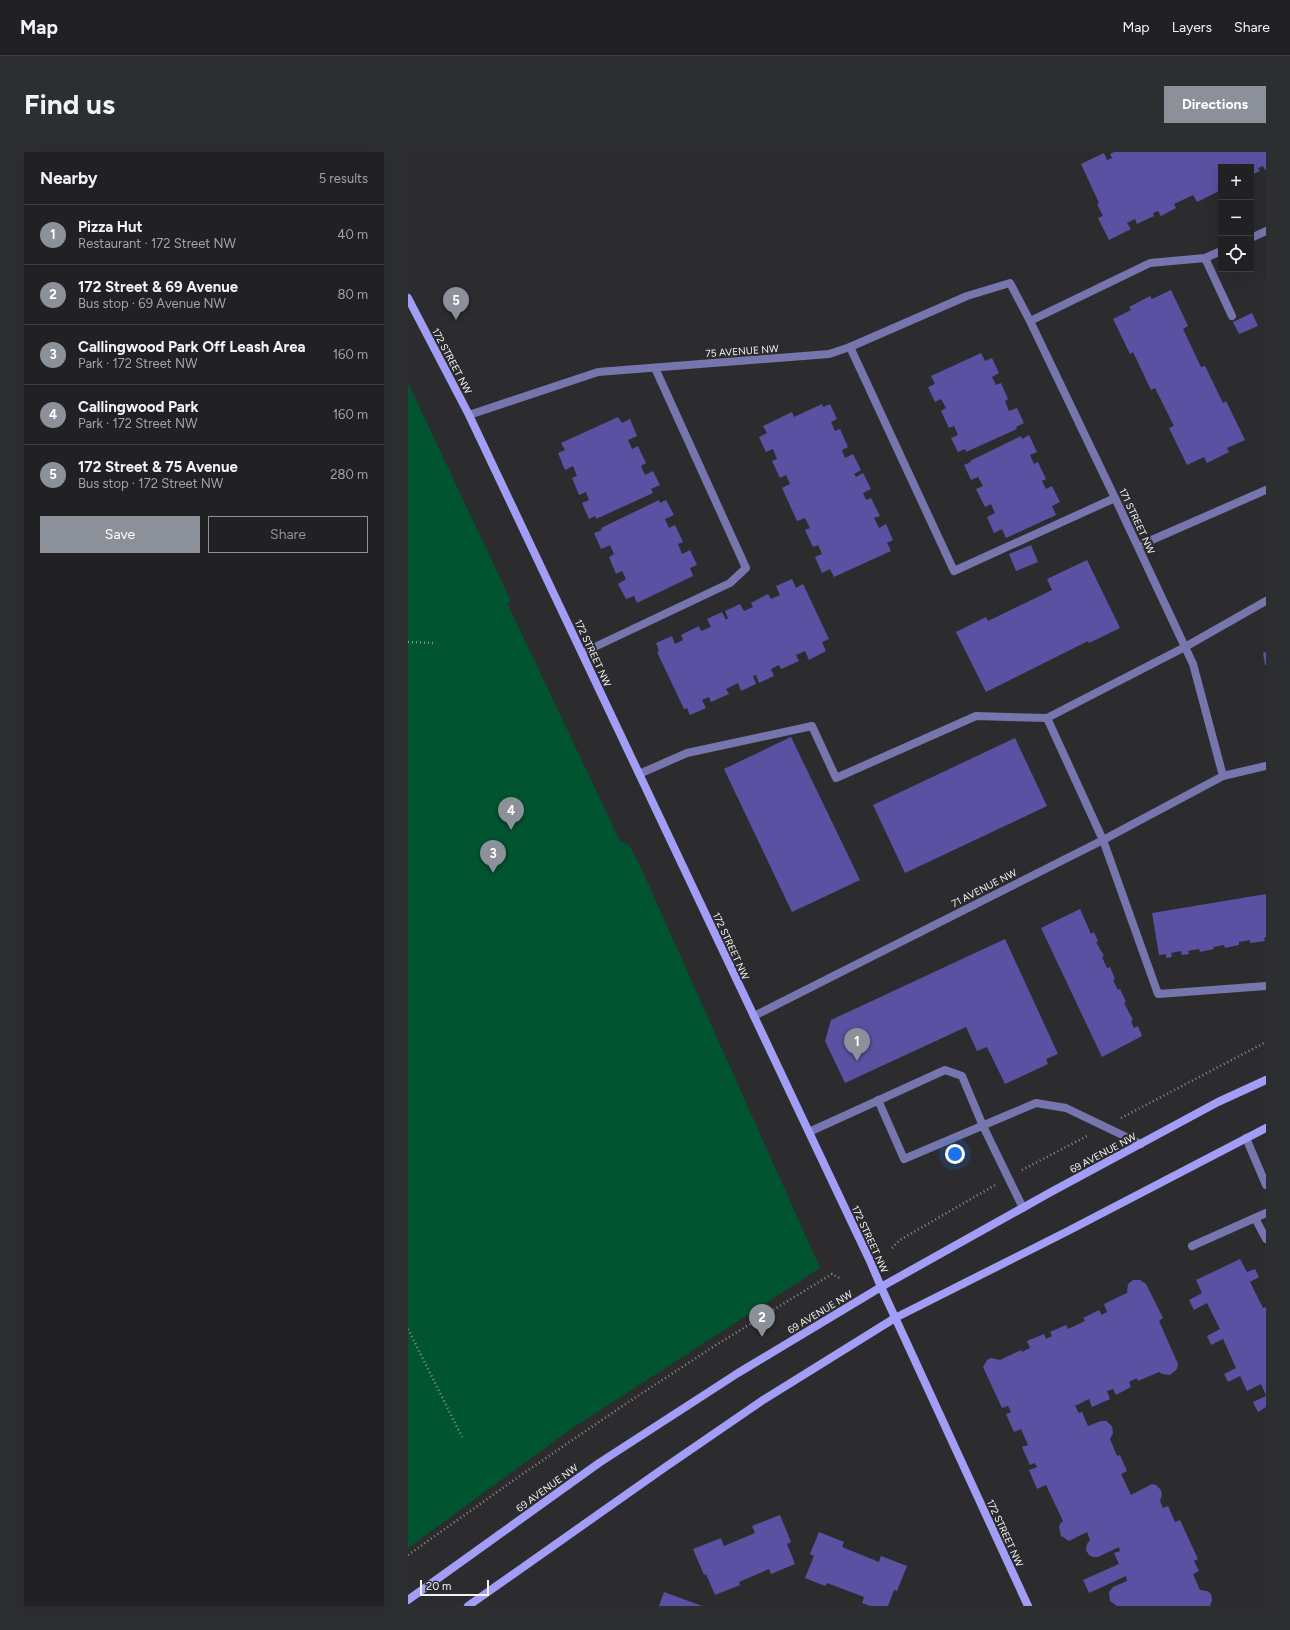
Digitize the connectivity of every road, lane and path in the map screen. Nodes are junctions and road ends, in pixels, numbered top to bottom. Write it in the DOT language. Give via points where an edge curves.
graph roads {
  1 [pos="1266,231"];
  2 [pos="1254,237"];
  3 [pos="1218,252"];
  4 [pos="1205,258"];
  5 [pos="1010,283"];
  6 [pos="408,298"];
  7 [pos="1232,316"];
  8 [pos="1030,321"];
  9 [pos="850,347"];
  10 [pos="655,368"];
  11 [pos="469,415"];
  12 [pos="1266,490"];
  13 [pos="1116,498"];
  14 [pos="1138,546"];
  15 [pos="1266,601"];
  16 [pos="408,642"];
  17 [pos="433,643"];
  18 [pos="1185,647"];
  19 [pos="582,653"];
  20 [pos="1047,718"];
  21 [pos="1266,766"];
  22 [pos="639,774"];
  23 [pos="1223,776"];
  24 [pos="1104,840"];
  25 [pos="1266,986"];
  26 [pos="754,1016"];
  27 [pos="1266,1042"];
  28 [pos="1266,1080"];
  29 [pos="878,1100"];
  30 [pos="983,1126"];
  31 [pos="1105,1126"];
  32 [pos="1266,1128"];
  33 [pos="809,1132"];
  34 [pos="1246,1138"];
  35 [pos="1141,1144"];
  36 [pos="1008,1177"];
  37 [pos="1266,1185"];
  38 [pos="1023,1208"];
  39 [pos="1266,1213"];
  40 [pos="1255,1218"];
  41 [pos="1266,1239"];
  42 [pos="1192,1246"];
  43 [pos="892,1248"];
  44 [pos="841,1279"];
  45 [pos="880,1288"];
  46 [pos="895,1318"];
  47 [pos="408,1329"];
  48 [pos="462,1437"];
  49 [pos="408,1555"];
  50 [pos="408,1600"];
  51 [pos="468,1606"];
  52 [pos="1028,1606"];
  1 -- 2 [label="street"];
  3 -- 4 [label="street"];
  4 -- 7 [label="street"];
  4 -- 8 [label="street" via="1150,263"];
  5 -- 8 [label="street, 171 STREET NW"];
  5 -- 9 [label="street, 75 AVENUE NW" via="967,296"];
  6 -- 11 [label="main road, 172 STREET NW"];
  8 -- 13 [label="street, 171 STREET NW"];
  9 -- 10 [label="street, 75 AVENUE NW" via="829,354"];
  9 -- 13 [label="street" via="954,571"];
  10 -- 11 [label="street, 75 AVENUE NW" via="598,372"];
  10 -- 19 [label="street" via="746,568 730,583"];
  11 -- 19 [label="main road, 172 STREET NW"];
  12 -- 14 [label="street"];
  13 -- 14 [label="street, 171 STREET NW"];
  14 -- 18 [label="street, 171 STREET NW"];
  15 -- 18 [label="street"];
  16 -- 17 [label="path"];
  18 -- 20 [label="street"];
  18 -- 23 [label="street, 171 STREET NW" via="1193,664"];
  19 -- 22 [label="main road, 172 STREET NW"];
  20 -- 22 [label="street" via="976,716 836,778 812,726 686,753"];
  20 -- 24 [label="street"];
  21 -- 23 [label="street, 71 AVENUE NW"];
  22 -- 26 [label="main road, 172 STREET NW"];
  23 -- 24 [label="street, 71 AVENUE NW"];
  24 -- 25 [label="street" via="1158,994"];
  24 -- 26 [label="street, 71 AVENUE NW"];
  26 -- 33 [label="main road, 172 STREET NW"];
  27 -- 31 [label="path"];
  28 -- 35 [label="main road, 69 AVENUE NW" via="1218,1102"];
  29 -- 30 [label="street" via="945,1070 962,1076"];
  29 -- 30 [label="street" via="904,1159"];
  29 -- 33 [label="street"];
  30 -- 31 [label="street" via="1036,1103 1066,1108"];
  30 -- 36 [label="street"];
  31 -- 35 [label="street"];
  31 -- 36 [label="path"];
  32 -- 34 [label="main road"];
  33 -- 45 [label="main road, 172 STREET NW" via="870,1261"];
  34 -- 37 [label="street"];
  34 -- 46 [label="main road"];
  35 -- 38 [label="main road, 69 AVENUE NW"];
  36 -- 38 [label="street"];
  36 -- 43 [label="path" via="900,1240"];
  38 -- 45 [label="main road, 69 AVENUE NW"];
  39 -- 40 [label="street"];
  40 -- 41 [label="street"];
  40 -- 42 [label="street"];
  44 -- 49 [label="path" via="832,1274 716,1346 537,1464"];
  45 -- 46 [label="main road, 172 STREET NW"];
  45 -- 50 [label="main road, 69 AVENUE NW" via="738,1374 599,1463"];
  46 -- 51 [label="main road" via="763,1400"];
  46 -- 52 [label="main road, 172 STREET NW"];
  47 -- 48 [label="path"];
}
